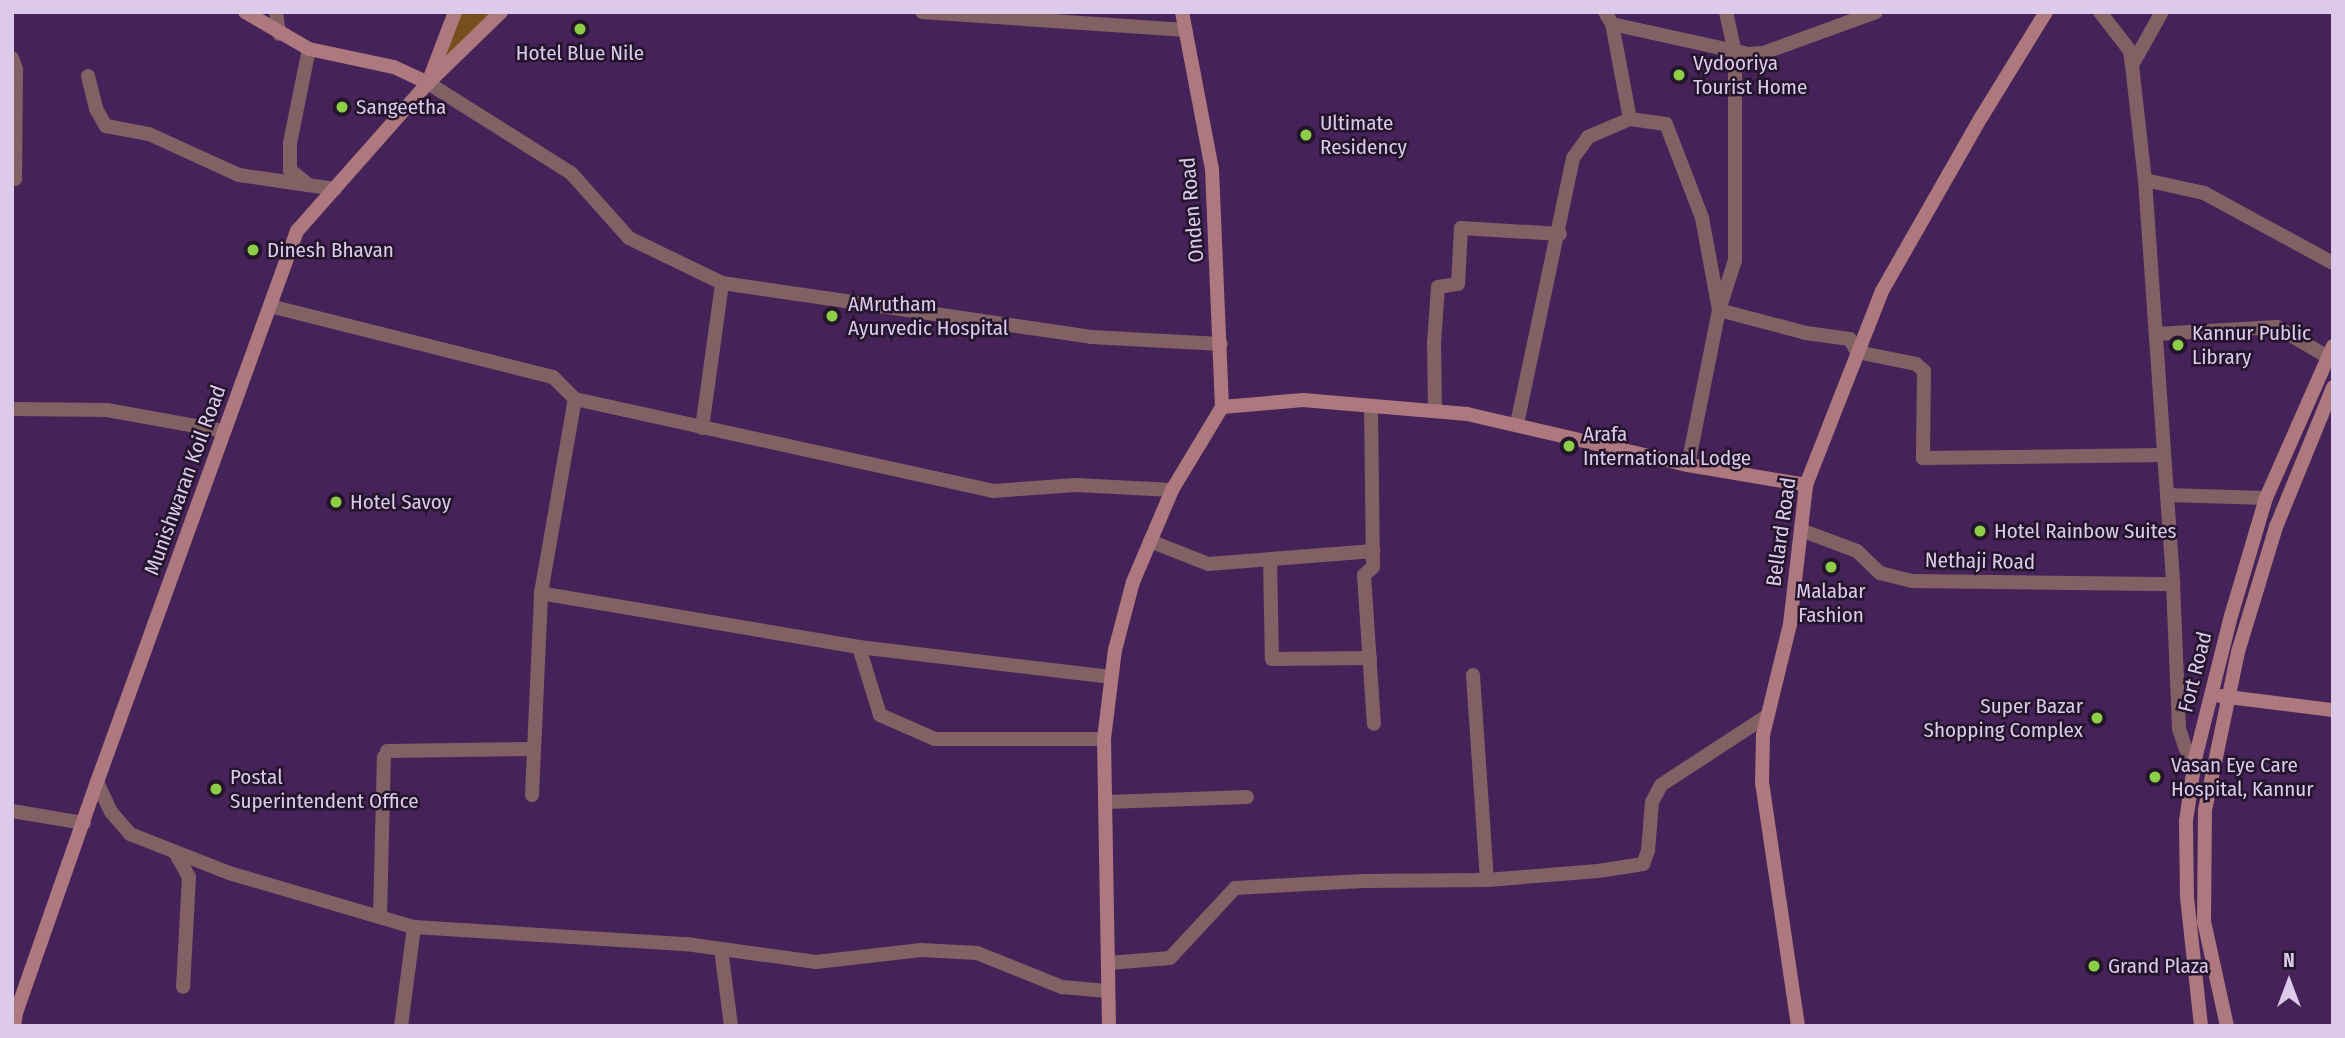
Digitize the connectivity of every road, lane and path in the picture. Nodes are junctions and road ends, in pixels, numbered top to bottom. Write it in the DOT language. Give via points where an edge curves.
graph roads {
  1 [pos="246,12"];
  2 [pos="276,12"];
  3 [pos="455,12"];
  4 [pos="501,12"];
  5 [pos="922,12"];
  6 [pos="1182,12"];
  7 [pos="1726,12"];
  8 [pos="1876,12"];
  9 [pos="2046,12"];
  10 [pos="2100,12"];
  11 [pos="2162,12"];
  12 [pos="1609,18"];
  13 [pos="1185,30"];
  14 [pos="279,34"];
  15 [pos="309,49"];
  16 [pos="1735,53"];
  17 [pos="12,58"];
  18 [pos="2132,65"];
  19 [pos="88,76"];
  20 [pos="428,83"];
  21 [pos="1630,119"];
  22 [pos="15,178"];
  23 [pos="2145,180"];
  24 [pos="307,184"];
  25 [pos="335,189"];
  26 [pos="1560,234"];
  27 [pos="2333,263"];
  28 [pos="722,283"];
  29 [pos="270,306"];
  30 [pos="1719,310"];
  31 [pos="2156,334"];
  32 [pos="1221,344"];
  33 [pos="2330,351"];
  34 [pos="1857,352"];
  35 [pos="2333,387"];
  36 [pos="575,399"];
  37 [pos="1371,406"];
  38 [pos="1222,407"];
  39 [pos="12,409"];
  40 [pos="1436,411"];
  41 [pos="1517,424"];
  42 [pos="702,428"];
  43 [pos="225,431"];
  44 [pos="2164,455"];
  45 [pos="1688,465"];
  46 [pos="1806,485"];
  47 [pos="1172,490"];
  48 [pos="2167,495"];
  49 [pos="2266,498"];
  50 [pos="2286,503"];
  51 [pos="1801,530"];
  52 [pos="1150,541"];
  53 [pos="1373,551"];
  54 [pos="1270,559"];
  55 [pos="2173,584"];
  56 [pos="541,593"];
  57 [pos="859,647"];
  58 [pos="1370,658"];
  59 [pos="1473,675"];
  60 [pos="1111,677"];
  61 [pos="2210,694"];
  62 [pos="2228,698"];
  63 [pos="2333,710"];
  64 [pos="1768,716"];
  65 [pos="1374,724"];
  66 [pos="1104,739"];
  67 [pos="534,749"];
  68 [pos="2195,759"];
  69 [pos="97,782"];
  70 [pos="532,796"];
  71 [pos="1247,797"];
  72 [pos="1107,802"];
  73 [pos="12,811"];
  74 [pos="84,823"];
  75 [pos="175,852"];
  76 [pos="1487,880"];
  77 [pos="380,917"];
  78 [pos="414,927"];
  79 [pos="721,949"];
  80 [pos="1109,963"];
  81 [pos="183,987"];
  82 [pos="1107,991"];
  83 [pos="14,1017"];
  84 [pos="401,1026"];
  85 [pos="732,1026"];
  86 [pos="1109,1026"];
  87 [pos="1798,1026"];
  88 [pos="2201,1026"];
  89 [pos="2228,1026"];
  1 -- 14 [label="main road"];
  2 -- 14 [label="street"];
  3 -- 20 [label="main road"];
  4 -- 20 [label="main road, Munishwaran Koil Road"];
  5 -- 13 [label="street"];
  6 -- 13 [label="main road, Onden Road"];
  7 -- 16 [label="street"];
  8 -- 16 [label="street" via="1763,52"];
  9 -- 34 [label="main road, Bellard Road" via="1882,290"];
  10 -- 18 [label="street" via="2130,51"];
  11 -- 18 [label="street"];
  12 -- 16 [label="street"];
  12 -- 21 [label="street"];
  13 -- 32 [label="main road, Onden Road" via="1212,169"];
  14 -- 15 [label="main road"];
  15 -- 20 [label="main road" via="394,67"];
  15 -- 24 [label="street" via="290,156 290,170"];
  16 -- 30 [label="street" via="1735,260"];
  17 -- 22 [label="street" via="16,69"];
  18 -- 23 [label="street"];
  19 -- 24 [label="street" via="96,109 106,126 149,134 239,175"];
  20 -- 25 [label="main road, Munishwaran Koil Road"];
  20 -- 28 [label="street" via="570,173 629,237"];
  21 -- 26 [label="street" via="1598,131 1580,146 1566,183"];
  21 -- 30 [label="street" via="1666,124 1702,218"];
  23 -- 27 [label="street" via="2204,193"];
  23 -- 31 [label="street"];
  24 -- 25 [label="street"];
  25 -- 29 [label="main road, Munishwaran Koil Road" via="297,232"];
  26 -- 40 [label="street" via="1461,228 1458,284 1438,287"];
  26 -- 41 [label="street"];
  28 -- 32 [label="street" via="1091,337"];
  28 -- 42 [label="street"];
  29 -- 36 [label="street" via="553,377"];
  29 -- 43 [label="main road, Munishwaran Koil Road"];
  30 -- 34 [label="street" via="1806,333 1850,339"];
  30 -- 45 [label="street"];
  31 -- 33 [label="street" via="2277,327"];
  31 -- 44 [label="street"];
  32 -- 38 [label="main road, Onden Road"];
  33 -- 49 [label="main road, Fort Road"];
  34 -- 44 [label="street" via="1916,364 1924,371 1923,458"];
  34 -- 46 [label="main road, Bellard Road"];
  35 -- 50 [label="main road, Fort Road"];
  36 -- 42 [label="street"];
  36 -- 56 [label="street"];
  37 -- 38 [label="main road" via="1303,400"];
  37 -- 40 [label="main road"];
  37 -- 53 [label="street"];
  38 -- 47 [label="main road"];
  39 -- 43 [label="street" via="107,410"];
  40 -- 41 [label="main road"];
  41 -- 45 [label="main road"];
  42 -- 47 [label="street" via="993,491 1076,485"];
  43 -- 69 [label="main road, Munishwaran Koil Road"];
  44 -- 48 [label="street"];
  45 -- 46 [label="main road"];
  46 -- 51 [label="main road, Bellard Road"];
  47 -- 52 [label="main road"];
  48 -- 49 [label="street"];
  48 -- 55 [label="street"];
  49 -- 50 [label="main road"];
  49 -- 61 [label="main road, Fort Road"];
  50 -- 62 [label="main road, Fort Road" via="2238,652"];
  51 -- 55 [label="street, Nethaji Road" via="1857,551 1880,573 1913,581"];
  51 -- 64 [label="main road, Bellard Road" via="1790,624"];
  52 -- 54 [label="street" via="1208,564"];
  52 -- 60 [label="main road" via="1133,582"];
  53 -- 54 [label="street"];
  53 -- 58 [label="street" via="1373,567 1364,575"];
  54 -- 58 [label="street" via="1272,659"];
  55 -- 68 [label="street" via="2179,729"];
  56 -- 57 [label="street"];
  56 -- 67 [label="street"];
  57 -- 60 [label="street"];
  57 -- 66 [label="street" via="880,715 936,739"];
  58 -- 65 [label="street"];
  59 -- 76 [label="street"];
  60 -- 66 [label="main road"];
  61 -- 62 [label="main road"];
  61 -- 68 [label="main road, Fort Road"];
  62 -- 63 [label="main road"];
  62 -- 89 [label="main road, Fort Road" via="2205,810 2202,870 2204,921"];
  64 -- 76 [label="street" via="1661,785 1653,802 1643,864"];
  64 -- 87 [label="main road, Bellard Road" via="1762,783"];
  66 -- 72 [label="main road"];
  67 -- 70 [label="street"];
  67 -- 77 [label="street" via="386,754"];
  68 -- 88 [label="main road, Fort Road" via="2186,821 2191,951"];
  69 -- 74 [label="main road, Munishwaran Koil Road"];
  69 -- 75 [label="street" via="111,812 130,834"];
  71 -- 72 [label="street"];
  72 -- 80 [label="main road"];
  73 -- 74 [label="street"];
  74 -- 83 [label="main road, Munishwaran Koil Road"];
  75 -- 77 [label="street" via="229,873"];
  75 -- 81 [label="street" via="189,877"];
  76 -- 80 [label="street" via="1235,888 1170,958"];
  77 -- 78 [label="street"];
  78 -- 79 [label="street"];
  78 -- 84 [label="street"];
  79 -- 82 [label="street" via="816,962 922,950 977,953 1062,987"];
  79 -- 85 [label="street"];
  80 -- 82 [label="main road"];
  82 -- 86 [label="main road"];
}
